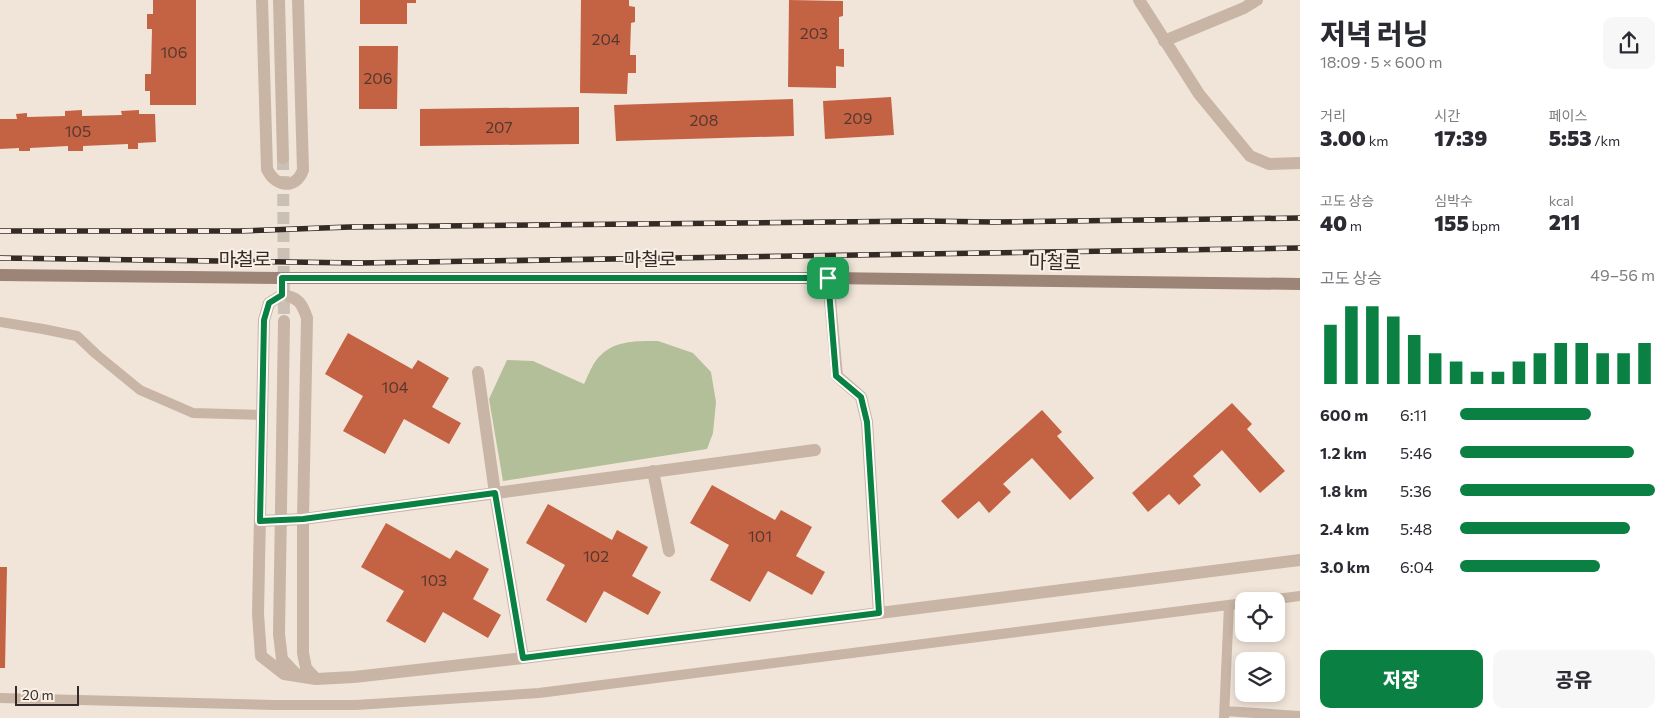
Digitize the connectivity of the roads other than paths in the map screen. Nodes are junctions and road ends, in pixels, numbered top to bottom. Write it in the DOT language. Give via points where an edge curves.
graph roads {
  1 [pos="262,0"];
  2 [pos="279,0"];
  3 [pos="298,0"];
  4 [pos="1139,0"];
  5 [pos="1257,0"];
  6 [pos="1164,41"];
  7 [pos="283,158"];
  8 [pos="1300,164"];
  9 [pos="0,275"];
  10 [pos="282,278"];
  11 [pos="828,278"];
  12 [pos="1300,284"];
  13 [pos="282,295"];
  14 [pos="284,321"];
  15 [pos="0,322"];
  16 [pos="478,372"];
  17 [pos="263,414"];
  18 [pos="815,450"];
  19 [pos="654,471"];
  20 [pos="495,493"];
  21 [pos="303,519"];
  22 [pos="282,520"];
  23 [pos="260,521"];
  24 [pos="669,551"];
  25 [pos="1300,560"];
  26 [pos="1300,596"];
  27 [pos="1285,598"];
  28 [pos="1229,605"];
  29 [pos="1235,605"];
  30 [pos="879,613"];
  31 [pos="523,658"];
  32 [pos="316,679"];
  33 [pos="0,698"];
  34 [pos="1225,714"];
  35 [pos="1300,716"];
  1 -- 3 [label="street" via="267,169 271,178 279,183 292,183 300,178 303,170"];
  2 -- 7 [label="street"];
  4 -- 6 [label="street"];
  5 -- 6 [label="street"];
  6 -- 8 [label="street" via="1199,94 1250,156 1270,164"];
  9 -- 10 [label="main road, 마철로"];
  10 -- 11 [label="main road, 마철로"];
  10 -- 13 [label="street"];
  11 -- 12 [label="main road, 마철로"];
  11 -- 30 [label="street" via="836,376 861,397 867,422"];
  13 -- 17 [label="street" via="269,303 264,320"];
  13 -- 21 [label="street" via="302,304 307,318"];
  14 -- 22 [label="street"];
  15 -- 17 [label="lane" via="77,336 140,390 193,413"];
  16 -- 20 [label="street"];
  17 -- 23 [label="street"];
  18 -- 19 [label="street"];
  19 -- 20 [label="street"];
  19 -- 24 [label="street"];
  20 -- 21 [label="street"];
  20 -- 31 [label="street"];
  21 -- 22 [label="street"];
  21 -- 32 [label="street" via="303,653 306,668"];
  22 -- 23 [label="street"];
  22 -- 32 [label="street" via="279,634 282,658 296,674"];
  23 -- 32 [label="street" via="258,614 261,656 284,674"];
  25 -- 30 [label="street"];
  26 -- 27 [label="lane"];
  28 -- 29 [label="lane"];
  28 -- 33 [label="lane" via="539,694 356,706"];
  28 -- 34 [label="lane"];
  30 -- 31 [label="street"];
  31 -- 32 [label="street"];
  34 -- 35 [label="lane"];
}
